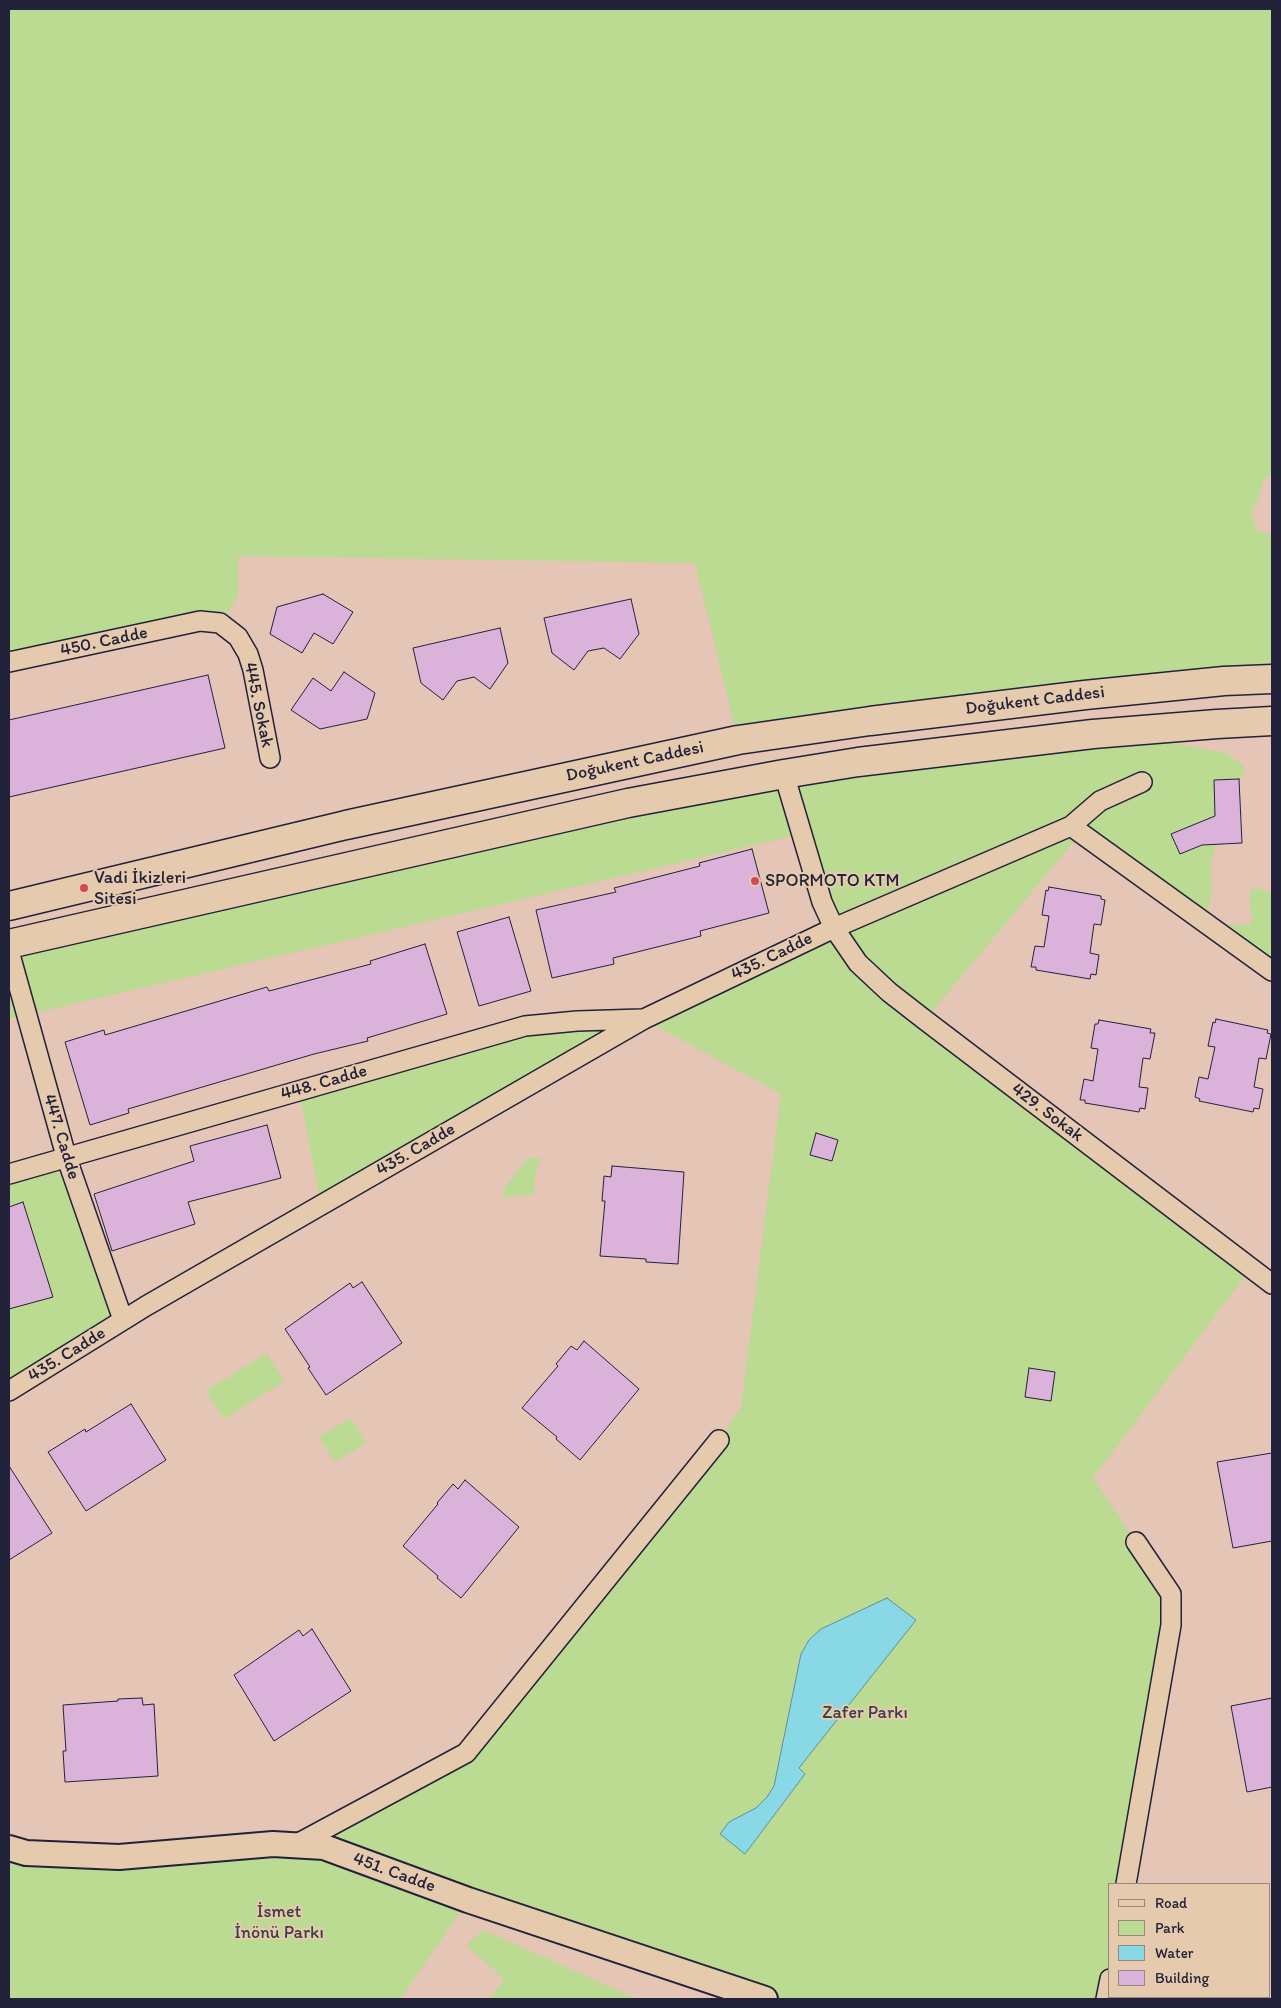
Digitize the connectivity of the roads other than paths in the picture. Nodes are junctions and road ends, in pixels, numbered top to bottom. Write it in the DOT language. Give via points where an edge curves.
graph roads {
  1 [pos="200,621"];
  2 [pos="9,662"];
  3 [pos="1272,679"];
  4 [pos="1272,721"];
  5 [pos="270,758"];
  6 [pos="784,774"];
  7 [pos="1142,782"];
  8 [pos="1071,826"];
  9 [pos="9,906"];
  10 [pos="834,928"];
  11 [pos="9,944"];
  12 [pos="9,951"];
  13 [pos="1272,971"];
  14 [pos="644,1019"];
  15 [pos="66,1156"];
  16 [pos="9,1174"];
  17 [pos="1272,1284"];
  18 [pos="123,1320"];
  19 [pos="9,1391"];
  20 [pos="718,1440"];
  21 [pos="1136,1542"];
  22 [pos="295,1845"];
  23 [pos="9,1848"];
  24 [pos="1126,1883"];
  25 [pos="764,1999"];
  1 -- 2 [label="street, 450. Cadde"];
  1 -- 5 [label="street, 445. Sokak" via="220,623 238,636 248,654"];
  3 -- 9 [label="main road, Doğukent Caddesi" via="1085,695 738,740 346,825"];
  4 -- 6 [label="main road" via="1093,734"];
  6 -- 10 [label="street, 429. Sokak" via="816,885"];
  6 -- 11 [label="main road" via="618,805"];
  7 -- 8 [label="street, 435. Cadde" via="1100,801"];
  8 -- 10 [label="street, 435. Cadde"];
  8 -- 13 [label="street"];
  10 -- 14 [label="street, 435. Cadde"];
  10 -- 17 [label="street, 429. Sokak" via="858,963 889,992"];
  12 -- 15 [label="street, 447. Cadde"];
  14 -- 15 [label="street, 448. Cadde" via="525,1026"];
  14 -- 18 [label="street, 435. Cadde"];
  15 -- 16 [label="street, 448. Cadde"];
  15 -- 18 [label="street, 447. Cadde"];
  18 -- 19 [label="street, 435. Cadde"];
  20 -- 22 [label="street" via="466,1753"];
  21 -- 24 [label="street" via="1170,1594 1171,1625"];
  22 -- 23 [label="street, 451. Cadde" via="119,1857 26,1853"];
  22 -- 25 [label="street, 451. Cadde" via="324,1847 468,1900"];
}
